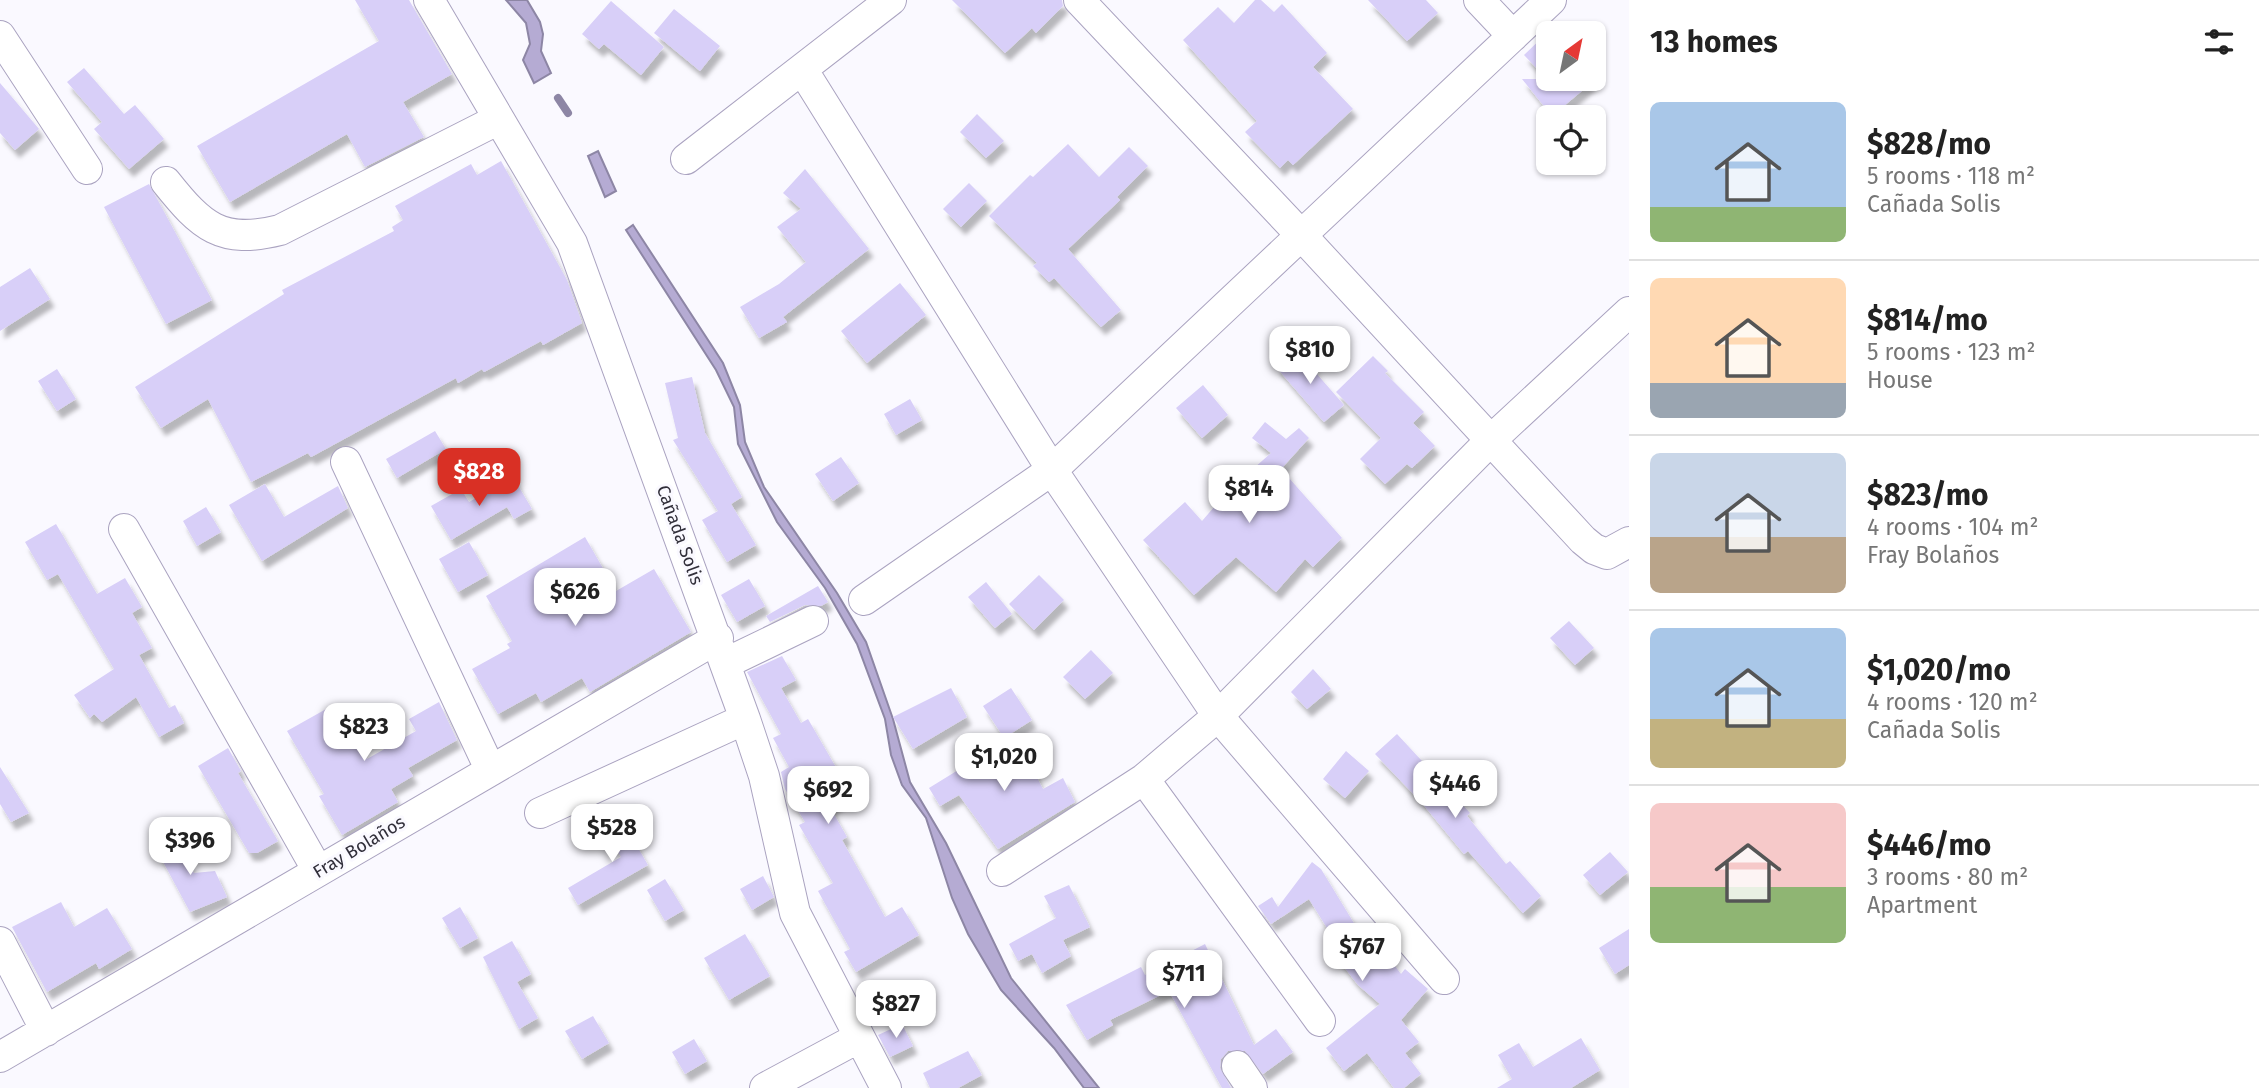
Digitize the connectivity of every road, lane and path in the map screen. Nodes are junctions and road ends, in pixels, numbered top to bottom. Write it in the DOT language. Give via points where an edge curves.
graph roads {
  1 [pos="429,0"];
  2 [pos="891,0"];
  3 [pos="1079,0"];
  4 [pos="1479,0"];
  5 [pos="1551,0"];
  6 [pos="0,36"];
  7 [pos="1513,36"];
  8 [pos="802,69"];
  9 [pos="499,119"];
  10 [pos="686,159"];
  11 [pos="87,169"];
  12 [pos="166,182"];
  13 [pos="1302,236"];
  14 [pos="1629,312"];
  15 [pos="1492,440"];
  16 [pos="345,462"];
  17 [pos="1052,470"];
  18 [pos="124,529"];
  19 [pos="1629,542"];
  20 [pos="864,600"];
  21 [pos="813,621"];
  22 [pos="722,650"];
  23 [pos="1218,716"];
  24 [pos="745,719"];
  25 [pos="490,769"];
  26 [pos="1144,779"];
  27 [pos="540,813"];
  28 [pos="318,871"];
  29 [pos="1002,871"];
  30 [pos="0,942"];
  31 [pos="1444,979"];
  32 [pos="1320,1021"];
  33 [pos="46,1031"];
  34 [pos="858,1038"];
  35 [pos="0,1057"];
  36 [pos="765,1088"];
  37 [pos="886,1088"];
  1 -- 9 [label="street, Cañada Solis"];
  2 -- 8 [label="street"];
  3 -- 13 [label="street"];
  4 -- 7 [label="street"];
  5 -- 7 [label="street"];
  6 -- 11 [label="street"];
  7 -- 13 [label="street"];
  8 -- 10 [label="street"];
  8 -- 17 [label="street"];
  9 -- 12 [label="street" via="280,230 255,237 234,235 203,223"];
  9 -- 22 [label="street, Cañada Solis" via="572,243"];
  13 -- 15 [label="street"];
  13 -- 17 [label="street"];
  14 -- 15 [label="street"];
  15 -- 19 [label="street" via="1594,549 1607,554"];
  15 -- 23 [label="street"];
  16 -- 25 [label="street"];
  17 -- 20 [label="street"];
  17 -- 23 [label="street"];
  18 -- 28 [label="street"];
  21 -- 22 [label="street, Fray Bolaños"];
  22 -- 24 [label="street, Cañada Solis"];
  22 -- 25 [label="street, Fray Bolaños"];
  23 -- 26 [label="street"];
  23 -- 31 [label="street"];
  24 -- 27 [label="street"];
  24 -- 34 [label="street, Cañada Solis" via="764,776 795,913"];
  25 -- 28 [label="street, Fray Bolaños"];
  26 -- 29 [label="street"];
  26 -- 32 [label="street"];
  28 -- 33 [label="street, Fray Bolaños"];
  30 -- 33 [label="street"];
  33 -- 35 [label="street, Fray Bolaños"];
  34 -- 36 [label="street"];
  34 -- 37 [label="street, Cañada Solis"];
}
